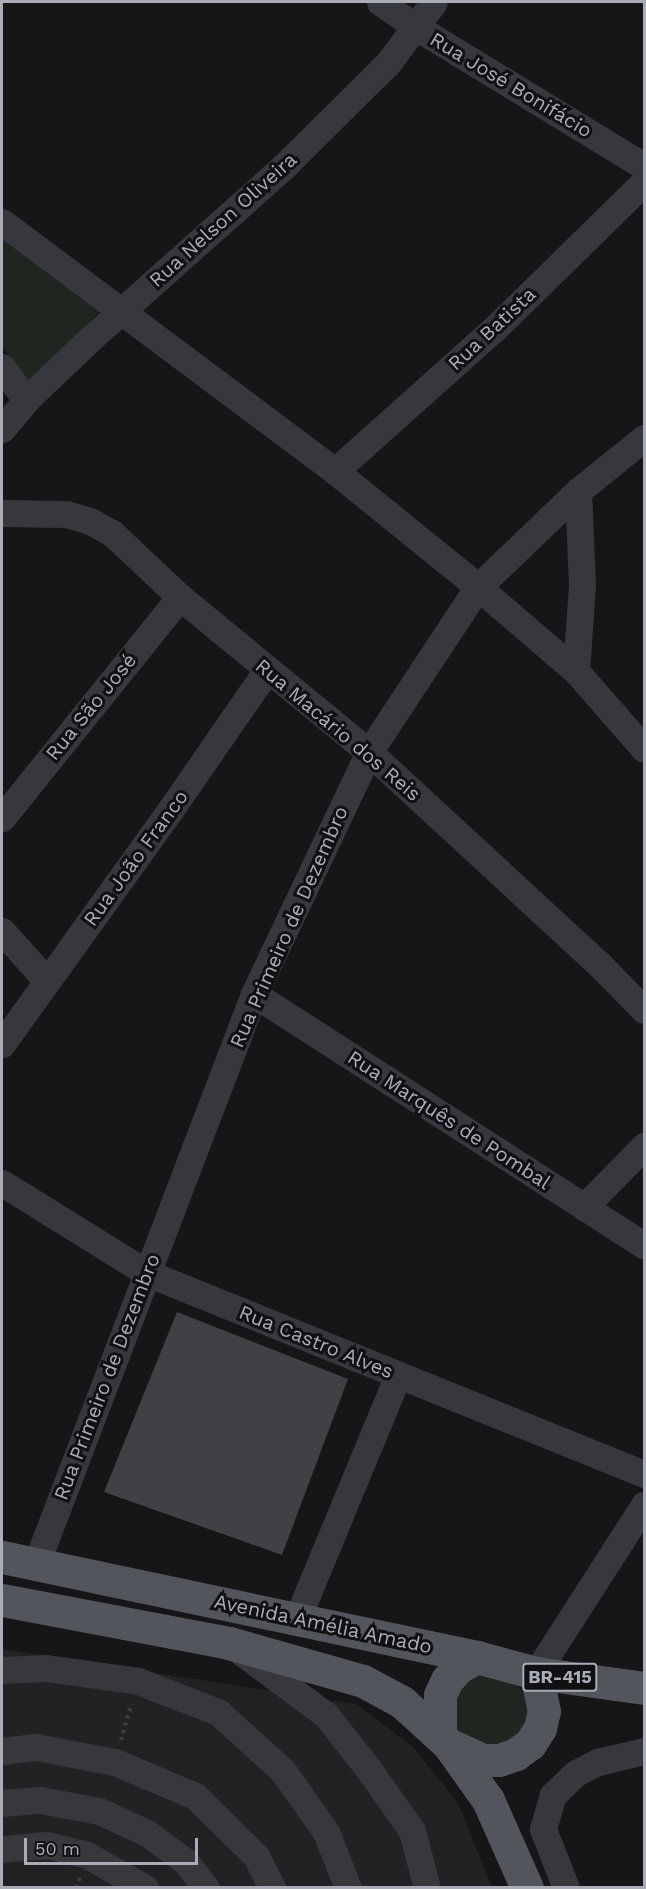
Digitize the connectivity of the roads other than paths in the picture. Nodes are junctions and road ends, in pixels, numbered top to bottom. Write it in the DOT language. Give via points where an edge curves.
graph roads {
  1 [pos="380,2"];
  2 [pos="434,2"];
  3 [pos="416,27"];
  4 [pos="645,166"];
  5 [pos="645,182"];
  6 [pos="2,222"];
  7 [pos="121,311"];
  8 [pos="2,367"];
  9 [pos="26,400"];
  10 [pos="2,429"];
  11 [pos="645,438"];
  12 [pos="335,471"];
  13 [pos="578,491"];
  14 [pos="2,513"];
  15 [pos="478,588"];
  16 [pos="180,597"];
  17 [pos="267,670"];
  18 [pos="576,671"];
  19 [pos="645,749"];
  20 [pos="369,752"];
  21 [pos="2,818"];
  22 [pos="2,931"];
  23 [pos="47,981"];
  24 [pos="254,993"];
  25 [pos="645,1010"];
  26 [pos="2,1044"];
  27 [pos="645,1146"];
  28 [pos="2,1183"];
  29 [pos="584,1207"];
  30 [pos="645,1245"];
  31 [pos="147,1274"];
  32 [pos="398,1375"];
  33 [pos="645,1474"];
  34 [pos="645,1505"];
  35 [pos="2,1557"];
  36 [pos="36,1564"];
  37 [pos="2,1601"];
  38 [pos="297,1619"];
  39 [pos="229,1643"];
  40 [pos="477,1657"];
  41 [pos="2,1670"];
  42 [pos="536,1673"];
  43 [pos="645,1688"];
  44 [pos="444,1739"];
  45 [pos="2,1751"];
  46 [pos="645,1751"];
  47 [pos="2,1803"];
  48 [pos="2,1849"];
  49 [pos="145,1887"];
  50 [pos="206,1887"];
  51 [pos="272,1887"];
  52 [pos="348,1887"];
  53 [pos="428,1887"];
  54 [pos="527,1887"];
  55 [pos="566,1887"];
  1 -- 3 [label="street, Rua José Bonifácio"];
  2 -- 3 [label="street, Rua Nelson Oliveira"];
  3 -- 4 [label="street, Rua José Bonifácio"];
  3 -- 7 [label="street, Rua Nelson Oliveira" via="388,63 285,165"];
  5 -- 12 [label="street, Rua Batista" via="494,329"];
  6 -- 7 [label="street"];
  7 -- 9 [label="street, Rua Nelson Oliveira"];
  7 -- 12 [label="street"];
  8 -- 9 [label="street"];
  9 -- 10 [label="street, Rua Nelson Oliveira"];
  11 -- 13 [label="street, Rua Primeiro de Dezembro"];
  12 -- 15 [label="street"];
  13 -- 15 [label="street, Rua Primeiro de Dezembro"];
  13 -- 18 [label="street" via="582,585"];
  14 -- 16 [label="street, Rua Macário dos Reis" via="66,514 90,521 112,533"];
  15 -- 18 [label="street"];
  15 -- 20 [label="street, Rua Primeiro de Dezembro"];
  16 -- 17 [label="street, Rua Macário dos Reis"];
  16 -- 21 [label="street, Rua São José"];
  17 -- 20 [label="street, Rua Macário dos Reis"];
  17 -- 23 [label="street, Rua João Franco"];
  18 -- 19 [label="street"];
  20 -- 24 [label="street, Rua Primeiro de Dezembro"];
  20 -- 25 [label="street, Rua Macário dos Reis"];
  22 -- 23 [label="street"];
  23 -- 26 [label="street, Rua João Franco"];
  24 -- 29 [label="street, Rua Marquês de Pombal"];
  24 -- 31 [label="street, Rua Primeiro de Dezembro"];
  27 -- 29 [label="street"];
  28 -- 31 [label="street, Rua Castro Alves"];
  29 -- 30 [label="street, Rua Marquês de Pombal"];
  31 -- 32 [label="street, Rua Castro Alves"];
  31 -- 36 [label="street, Rua Primeiro de Dezembro"];
  32 -- 33 [label="street, Rua Castro Alves"];
  32 -- 38 [label="street"];
  34 -- 42 [label="street"];
  35 -- 36 [label="main road, Avenida Amélia Amado"];
  36 -- 38 [label="main road, Avenida Amélia Amado"];
  37 -- 39 [label="main road, Avenida Amélia Amado"];
  38 -- 40 [label="main road, Avenida Amélia Amado"];
  39 -- 44 [label="main road, Avenida Amélia Amado" via="363,1681 402,1702"];
  39 -- 53 [label="street" via="326,1715 412,1831"];
  40 -- 42 [label="main road, Avenida Amélia Amado / BR-415"];
  40 -- 44 [label="main road" via="459,1667 440,1695"];
  41 -- 52 [label="street" via="46,1668 138,1681 218,1712 283,1771 326,1832"];
  42 -- 43 [label="main road, Avenida Amélia Amado / BR-415"];
  42 -- 44 [label="main road" via="544,1711 530,1744 499,1760 482,1760"];
  44 -- 54 [label="main road, Avenida Amélia Amado" via="488,1800"];
  45 -- 51 [label="street" via="36,1746 115,1762 195,1796 256,1856"];
  46 -- 55 [label="street" via="598,1762 576,1773 553,1795 543,1829"];
  47 -- 50 [label="street" via="40,1800 99,1811 147,1833 184,1861"];
  48 -- 49 [label="street" via="47,1845 87,1855"];
}
